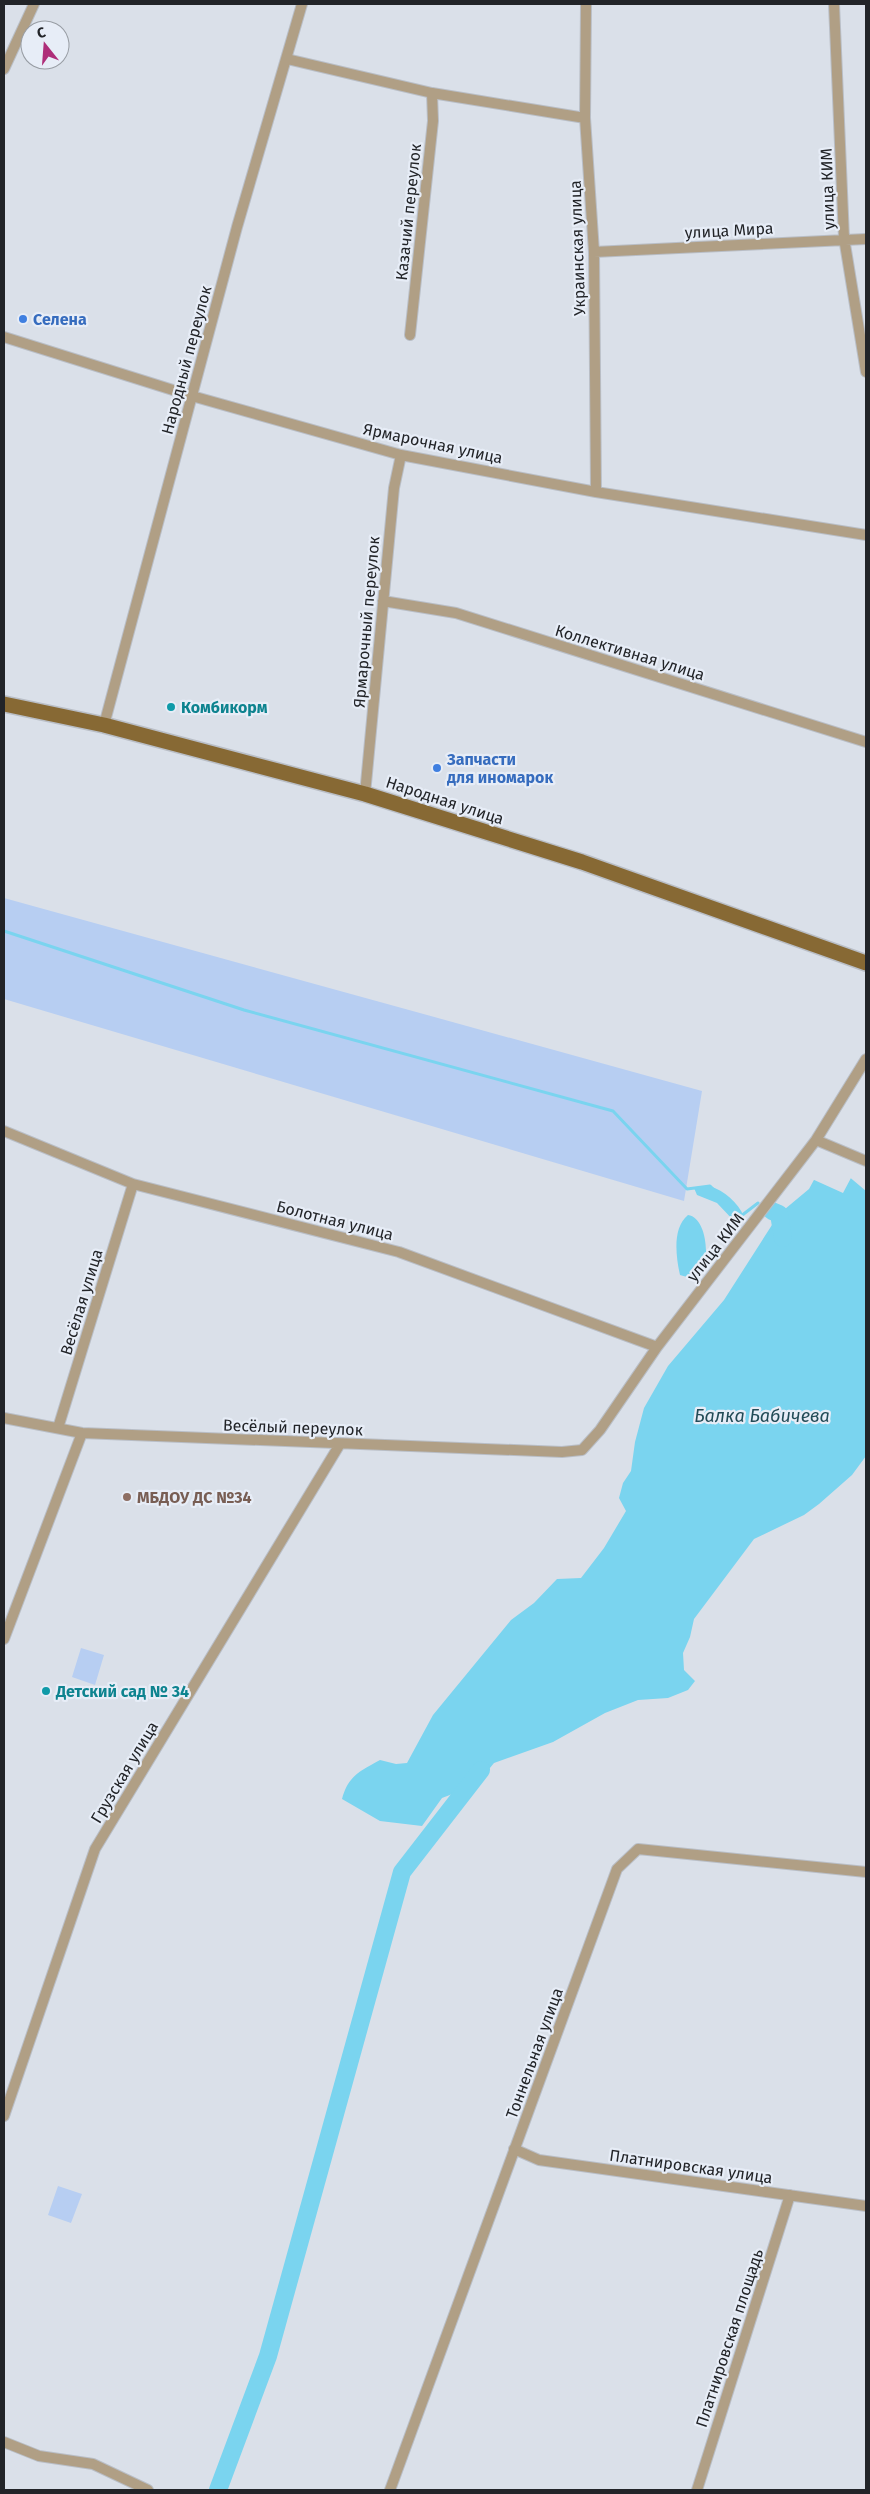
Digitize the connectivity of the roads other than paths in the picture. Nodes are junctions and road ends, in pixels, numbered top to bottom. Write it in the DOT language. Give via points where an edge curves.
graph roads {
  1 [pos="34,4"];
  2 [pos="302,4"];
  3 [pos="586,4"];
  4 [pos="834,4"];
  5 [pos="287,59"];
  6 [pos="4,69"];
  7 [pos="432,93"];
  8 [pos="585,118"];
  9 [pos="844,238"];
  10 [pos="866,239"];
  11 [pos="594,252"];
  12 [pos="410,335"];
  13 [pos="4,337"];
  14 [pos="866,372"];
  15 [pos="192,396"];
  16 [pos="401,455"];
  17 [pos="596,492"];
  18 [pos="866,535"];
  19 [pos="383,601"];
  20 [pos="4,704"];
  21 [pos="104,725"];
  22 [pos="866,742"];
  23 [pos="365,794"];
  24 [pos="866,963"];
  25 [pos="866,1059"];
  26 [pos="4,1131"];
  27 [pos="816,1140"];
  28 [pos="866,1161"];
  29 [pos="133,1184"];
  30 [pos="657,1347"];
  31 [pos="4,1418"];
  32 [pos="58,1428"];
  33 [pos="82,1433"];
  34 [pos="340,1444"];
  35 [pos="582,1450"];
  36 [pos="4,1639"];
  37 [pos="866,1872"];
  38 [pos="4,2116"];
  39 [pos="514,2149"];
  40 [pos="790,2195"];
  41 [pos="866,2206"];
  42 [pos="4,2442"];
  43 [pos="148,2490"];
  44 [pos="390,2490"];
  45 [pos="697,2490"];
  1 -- 6 [label="street"];
  2 -- 5 [label="street, Народный переулок"];
  3 -- 8 [label="street, Украинская улица"];
  4 -- 9 [label="street, улица КИМ"];
  5 -- 7 [label="street"];
  5 -- 15 [label="street, Народный переулок" via="237,227"];
  7 -- 8 [label="street"];
  7 -- 12 [label="street, Казачий переулок" via="433,121"];
  8 -- 11 [label="street, Украинская улица"];
  9 -- 10 [label="street, улица Мира"];
  9 -- 11 [label="street, улица Мира"];
  9 -- 14 [label="street, улица КИМ"];
  11 -- 17 [label="street, Украинская улица"];
  13 -- 15 [label="street, Ярмарочная улица"];
  15 -- 16 [label="street, Ярмарочная улица"];
  15 -- 21 [label="street, Народный переулок"];
  16 -- 17 [label="street, Ярмарочная улица"];
  16 -- 19 [label="street, Ярмарочный переулок" via="394,488"];
  17 -- 18 [label="street, Ярмарочная улица"];
  19 -- 22 [label="street, Коллективная улица" via="456,613"];
  19 -- 23 [label="street, Ярмарочный переулок"];
  20 -- 21 [label="main road, Народная улица"];
  21 -- 23 [label="main road, Народная улица"];
  23 -- 24 [label="main road, Народная улица" via="582,862"];
  25 -- 27 [label="street, улица КИМ"];
  26 -- 29 [label="street, Болотная улица"];
  27 -- 28 [label="street"];
  27 -- 30 [label="street, улица КИМ"];
  29 -- 30 [label="street, Болотная улица" via="399,1252"];
  29 -- 32 [label="street, Весёлая улица"];
  30 -- 35 [label="street, улица КИМ" via="600,1430"];
  31 -- 32 [label="street, Весёлый переулок"];
  32 -- 33 [label="street, Весёлый переулок"];
  33 -- 34 [label="street, Весёлый переулок"];
  33 -- 36 [label="street"];
  34 -- 35 [label="street, Весёлый переулок"];
  34 -- 38 [label="street, Грузская улица" via="96,1849"];
  37 -- 39 [label="street, Тоннельная улица" via="638,1848 617,1869"];
  39 -- 40 [label="street, Платнировская улица" via="539,2160"];
  39 -- 44 [label="street, Тоннельная улица"];
  40 -- 41 [label="street, Платнировская улица"];
  40 -- 45 [label="street, Платнировская площадь"];
  42 -- 43 [label="street" via="39,2456 94,2464"];
}
